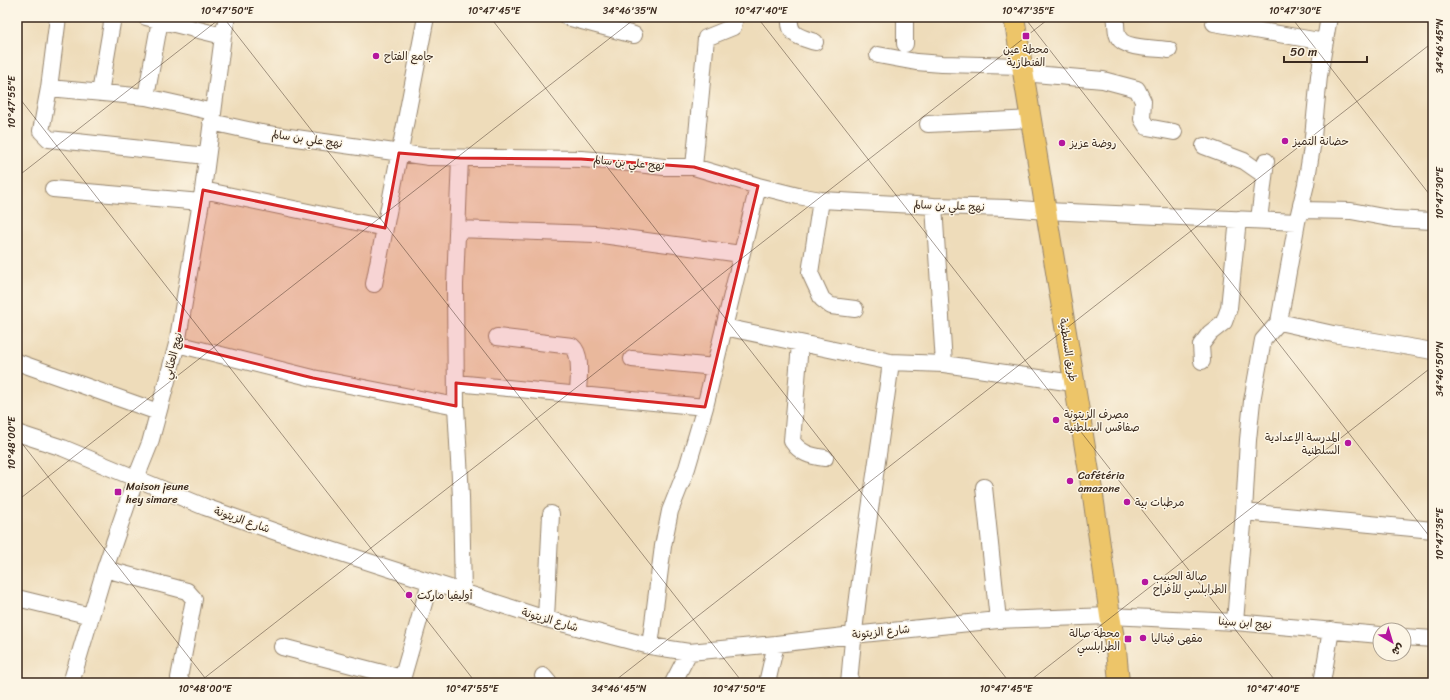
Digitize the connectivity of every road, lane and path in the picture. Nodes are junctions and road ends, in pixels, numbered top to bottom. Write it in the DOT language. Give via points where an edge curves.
graph roads {
  1 [pos="58,17"];
  2 [pos="113,17"];
  3 [pos="227,17"];
  4 [pos="426,17"];
  5 [pos="567,17"];
  6 [pos="735,17"];
  7 [pos="790,17"];
  8 [pos="905,17"];
  9 [pos="1014,17"];
  10 [pos="1115,17"];
  11 [pos="1329,17"];
  12 [pos="153,19"];
  13 [pos="1214,24"];
  14 [pos="634,35"];
  15 [pos="223,36"];
  16 [pos="815,42"];
  17 [pos="1325,42"];
  18 [pos="905,44"];
  19 [pos="1169,50"];
  20 [pos="878,55"];
  21 [pos="1022,70"];
  22 [pos="49,88"];
  23 [pos="100,93"];
  24 [pos="146,97"];
  25 [pos="212,117"];
  26 [pos="1031,119"];
  27 [pos="928,124"];
  28 [pos="1174,132"];
  29 [pos="1204,146"];
  30 [pos="398,153"];
  31 [pos="207,156"];
  32 [pos="460,158"];
  33 [pos="694,167"];
  34 [pos="758,186"];
  35 [pos="54,189"];
  36 [pos="202,196"];
  37 [pos="821,200"];
  38 [pos="934,206"];
  39 [pos="1046,211"];
  40 [pos="1299,216"];
  41 [pos="1238,219"];
  42 [pos="1259,220"];
  43 [pos="1433,222"];
  44 [pos="385,228"];
  45 [pos="457,229"];
  46 [pos="741,254"];
  47 [pos="374,284"];
  48 [pos="855,309"];
  49 [pos="1279,322"];
  50 [pos="724,327"];
  51 [pos="497,337"];
  52 [pos="177,344"];
  53 [pos="800,344"];
  54 [pos="1433,351"];
  55 [pos="632,359"];
  56 [pos="1202,361"];
  57 [pos="17,362"];
  58 [pos="891,362"];
  59 [pos="944,364"];
  60 [pos="715,367"];
  61 [pos="456,383"];
  62 [pos="1073,383"];
  63 [pos="578,394"];
  64 [pos="456,406"];
  65 [pos="705,407"];
  66 [pos="158,412"];
  67 [pos="17,433"];
  68 [pos="825,458"];
  69 [pos="136,478"];
  70 [pos="984,487"];
  71 [pos="1244,512"];
  72 [pos="551,514"];
  73 [pos="1433,530"];
  74 [pos="105,569"];
  75 [pos="430,582"];
  76 [pos="462,593"];
  77 [pos="17,598"];
  78 [pos="91,616"];
  79 [pos="1110,616"];
  80 [pos="546,619"];
  81 [pos="998,620"];
  82 [pos="1235,622"];
  83 [pos="1331,630"];
  84 [pos="1372,634"];
  85 [pos="853,635"];
  86 [pos="1412,638"];
  87 [pos="1433,639"];
  88 [pos="776,644"];
  89 [pos="650,646"];
  90 [pos="282,647"];
  91 [pos="689,652"];
  92 [pos="401,680"];
  93 [pos="71,683"];
  94 [pos="182,683"];
  95 [pos="673,683"];
  96 [pos="767,683"];
  97 [pos="849,683"];
  98 [pos="1118,683"];
  99 [pos="1322,683"];
  1 -- 22 [label="street"];
  2 -- 23 [label="street"];
  3 -- 15 [label="street, نهج العنّابي"];
  4 -- 30 [label="street"];
  5 -- 14 [label="street"];
  6 -- 33 [label="street" via="733,27 706,38"];
  7 -- 16 [label="street" via="793,33"];
  8 -- 18 [label="street"];
  9 -- 21 [label="main road, طريق السلطنية"];
  10 -- 19 [label="street" via="1118,37 1122,42"];
  11 -- 17 [label="street"];
  12 -- 15 [label="street"];
  12 -- 24 [label="street"];
  13 -- 17 [label="street"];
  15 -- 25 [label="street, نهج العنّابي"];
  17 -- 40 [label="street" via="1312,147"];
  20 -- 21 [label="street" via="916,62"];
  21 -- 26 [label="main road, طريق السلطنية"];
  21 -- 28 [label="street" via="1103,80 1137,89 1143,101 1142,119 1147,127"];
  22 -- 23 [label="street, نهج علي بن سالم"];
  22 -- 31 [label="street" via="41,131 49,139"];
  23 -- 24 [label="street, نهج علي بن سالم"];
  24 -- 25 [label="street, نهج علي بن سالم"];
  25 -- 30 [label="street, نهج علي بن سالم" via="261,133"];
  25 -- 31 [label="street, نهج العنّابي"];
  26 -- 27 [label="street"];
  26 -- 39 [label="main road, طريق السلطنية"];
  29 -- 42 [label="street" via="1265,168"];
  30 -- 32 [label="street, نهج علي بن سالم"];
  30 -- 44 [label="street"];
  31 -- 36 [label="street, نهج العنّابي"];
  32 -- 33 [label="street, نهج علي بن سالم" via="581,159 664,167"];
  32 -- 45 [label="street"];
  33 -- 34 [label="street, نهج علي بن سالم"];
  34 -- 37 [label="street, نهج علي بن سالم"];
  34 -- 46 [label="street"];
  35 -- 36 [label="street"];
  36 -- 44 [label="street"];
  36 -- 52 [label="street, نهج العنّابي"];
  37 -- 38 [label="street, نهج علي بن سالم"];
  37 -- 48 [label="street" via="810,273 822,299 831,306"];
  38 -- 39 [label="street, نهج علي بن سالم"];
  38 -- 59 [label="street"];
  39 -- 41 [label="street, نهج علي بن سالم"];
  39 -- 62 [label="main road, طريق السلطنية"];
  40 -- 42 [label="street, نهج علي بن سالم"];
  40 -- 43 [label="street, نهج علي بن سالم" via="1351,211 1394,219"];
  40 -- 49 [label="street"];
  41 -- 42 [label="street, نهج علي بن سالم"];
  41 -- 56 [label="street" via="1229,308 1224,322 1210,333 1201,345"];
  44 -- 47 [label="street"];
  45 -- 46 [label="street" via="595,234"];
  45 -- 61 [label="street"];
  46 -- 50 [label="street"];
  49 -- 54 [label="street"];
  49 -- 71 [label="street" via="1263,340 1252,401"];
  50 -- 53 [label="street"];
  50 -- 60 [label="street"];
  51 -- 63 [label="street" via="572,346 577,351 578,358"];
  52 -- 64 [label="street" via="313,378"];
  52 -- 66 [label="street, نهج العنّابي"];
  53 -- 58 [label="street"];
  53 -- 68 [label="street" via="792,441 800,451"];
  55 -- 60 [label="street"];
  57 -- 66 [label="street"];
  58 -- 59 [label="street"];
  58 -- 85 [label="street"];
  59 -- 62 [label="street"];
  60 -- 65 [label="street"];
  61 -- 63 [label="street"];
  61 -- 64 [label="street"];
  62 -- 79 [label="main road, طريق السلطنية"];
  63 -- 65 [label="street"];
  64 -- 76 [label="street"];
  65 -- 89 [label="street" via="687,468 670,511"];
  66 -- 69 [label="street, نهج العنّابي" via="150,443"];
  67 -- 69 [label="street, شارع الزيتونة" via="63,448"];
  69 -- 74 [label="street, نهج العنّابي"];
  69 -- 75 [label="street, شارع الزيتونة" via="205,507"];
  70 -- 81 [label="street"];
  71 -- 73 [label="street"];
  71 -- 82 [label="street"];
  72 -- 80 [label="street"];
  74 -- 78 [label="street, نهج العنّابي"];
  74 -- 94 [label="street" via="187,591 194,599 179,678"];
  75 -- 76 [label="street, شارع الزيتونة"];
  75 -- 92 [label="street"];
  76 -- 80 [label="street, شارع الزيتونة"];
  77 -- 78 [label="street"];
  78 -- 93 [label="street, نهج العنّابي"];
  79 -- 81 [label="street, شارع الزيتونة"];
  79 -- 82 [label="street, نهج ابن سينا"];
  79 -- 98 [label="main road, طريق السلطنية" via="1116,649"];
  80 -- 89 [label="street, شارع الزيتونة"];
  81 -- 85 [label="street, شارع الزيتونة"];
  82 -- 83 [label="street, نهج ابن سينا"];
  83 -- 84 [label="street, نهج ابن سينا"];
  83 -- 99 [label="street"];
  85 -- 88 [label="street, شارع الزيتونة"];
  85 -- 97 [label="street"];
  86 -- 87 [label="street"];
  88 -- 91 [label="street, شارع الزيتونة"];
  88 -- 96 [label="street"];
  89 -- 91 [label="street, شارع الزيتونة"];
  90 -- 92 [label="street"];
  91 -- 95 [label="street"];
}
